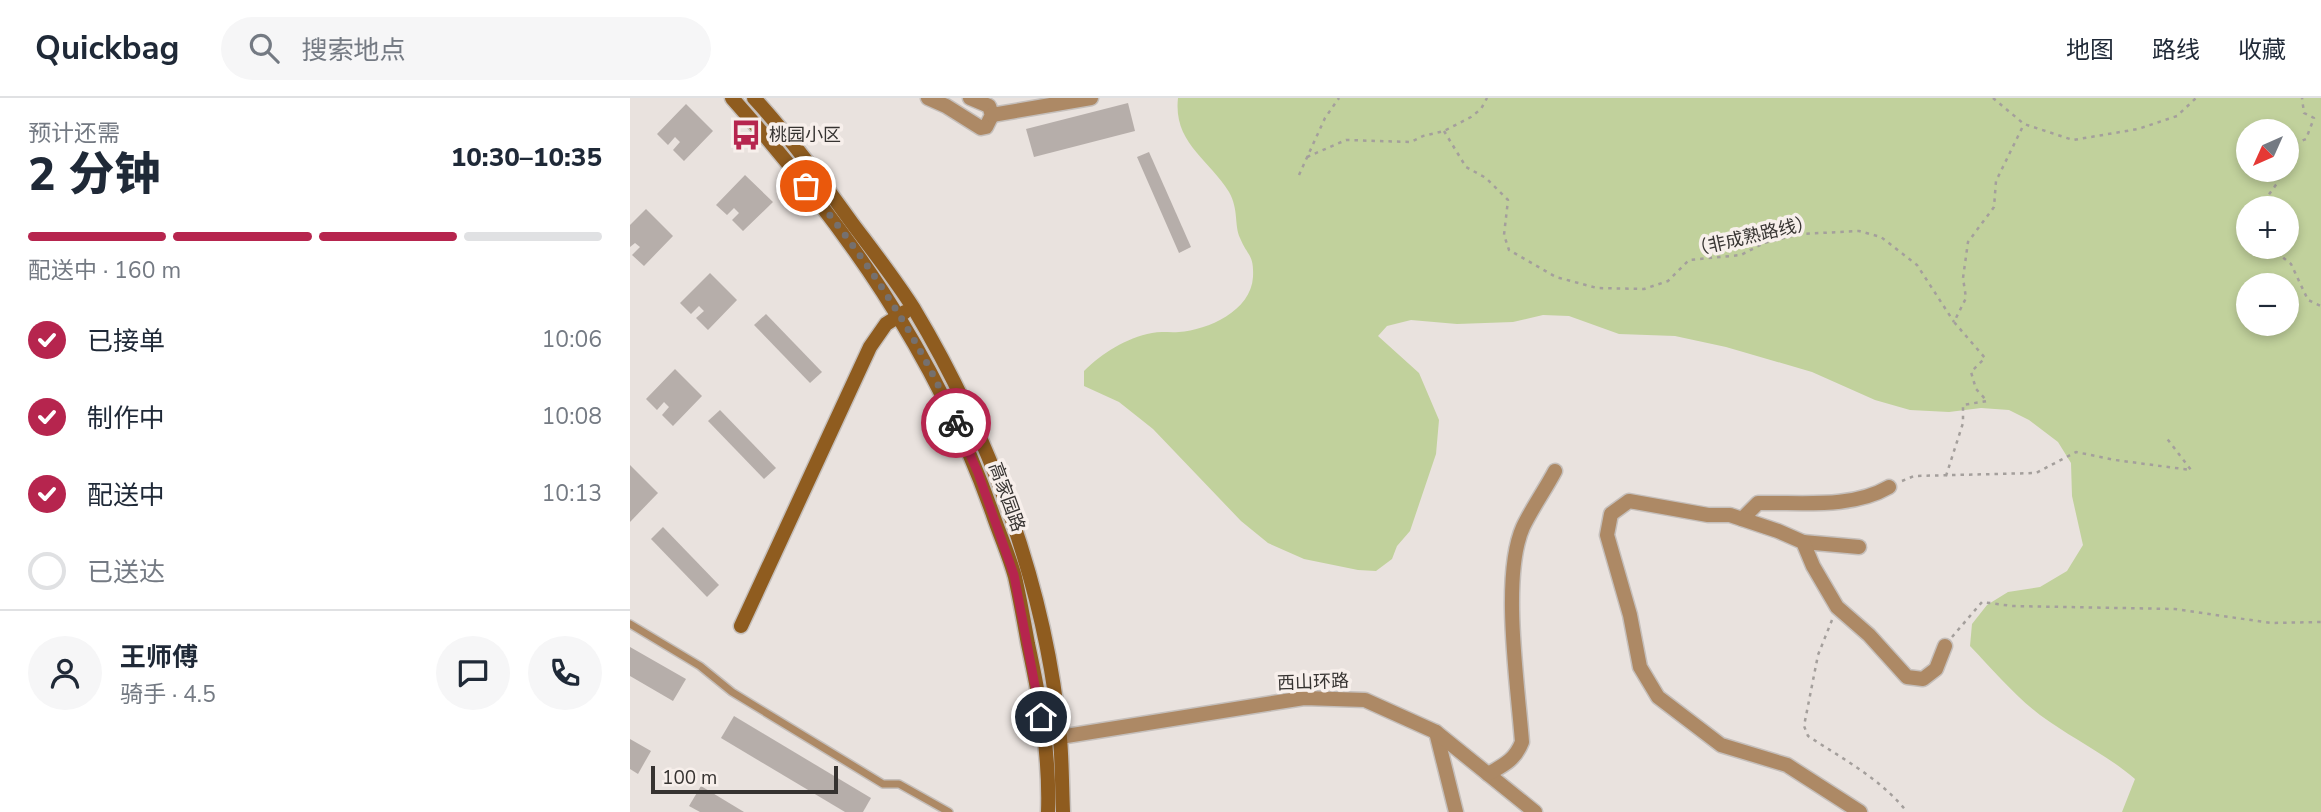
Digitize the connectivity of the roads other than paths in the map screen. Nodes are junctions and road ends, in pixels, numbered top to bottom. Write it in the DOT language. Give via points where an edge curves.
graph roads {
  1 [pos="732,98"];
  2 [pos="754,98"];
  3 [pos="928,98"];
  4 [pos="970,98"];
  5 [pos="1091,98"];
  6 [pos="992,114"];
  7 [pos="906,311"];
  8 [pos="1555,471"];
  9 [pos="1889,487"];
  10 [pos="1742,519"];
  11 [pos="1803,542"];
  12 [pos="1859,547"];
  13 [pos="630,624"];
  14 [pos="741,626"];
  15 [pos="1945,646"];
  16 [pos="1436,732"];
  17 [pos="1060,737"];
  18 [pos="1488,774"];
  19 [pos="950,812"];
  20 [pos="1048,812"];
  21 [pos="1063,812"];
  22 [pos="1455,812"];
  23 [pos="1535,812"];
  24 [pos="1860,812"];
  1 -- 7 [label="main road, 高家园路"];
  2 -- 7 [label="main road, 高家园路" via="825,185"];
  3 -- 6 [label="street" via="981,128"];
  4 -- 6 [label="street" via="989,106"];
  5 -- 6 [label="street"];
  7 -- 14 [label="main road" via="886,324 870,347"];
  7 -- 17 [label="main road, 高家园路" via="961,395 995,474 1044,633"];
  7 -- 20 [label="main road, 高家园路" via="969,451 1014,575 1044,739"];
  8 -- 18 [label="street" via="1523,528 1512,588 1522,742 1509,763"];
  9 -- 10 [label="street" via="1852,500 1758,503"];
  10 -- 11 [label="street"];
  10 -- 24 [label="street" via="1629,501 1611,514 1607,536 1640,667 1658,697 1721,745 1787,765"];
  11 -- 12 [label="street"];
  11 -- 15 [label="street" via="1837,607 1908,677 1923,679 1936,669"];
  13 -- 19 [label="lane" via="883,784 899,784"];
  16 -- 17 [label="street, 西山环路" via="1365,700 1304,698"];
  16 -- 18 [label="street, 西山环路"];
  16 -- 22 [label="street"];
  17 -- 21 [label="main road, 高家园路"];
  18 -- 23 [label="street, 西山环路"];
}
